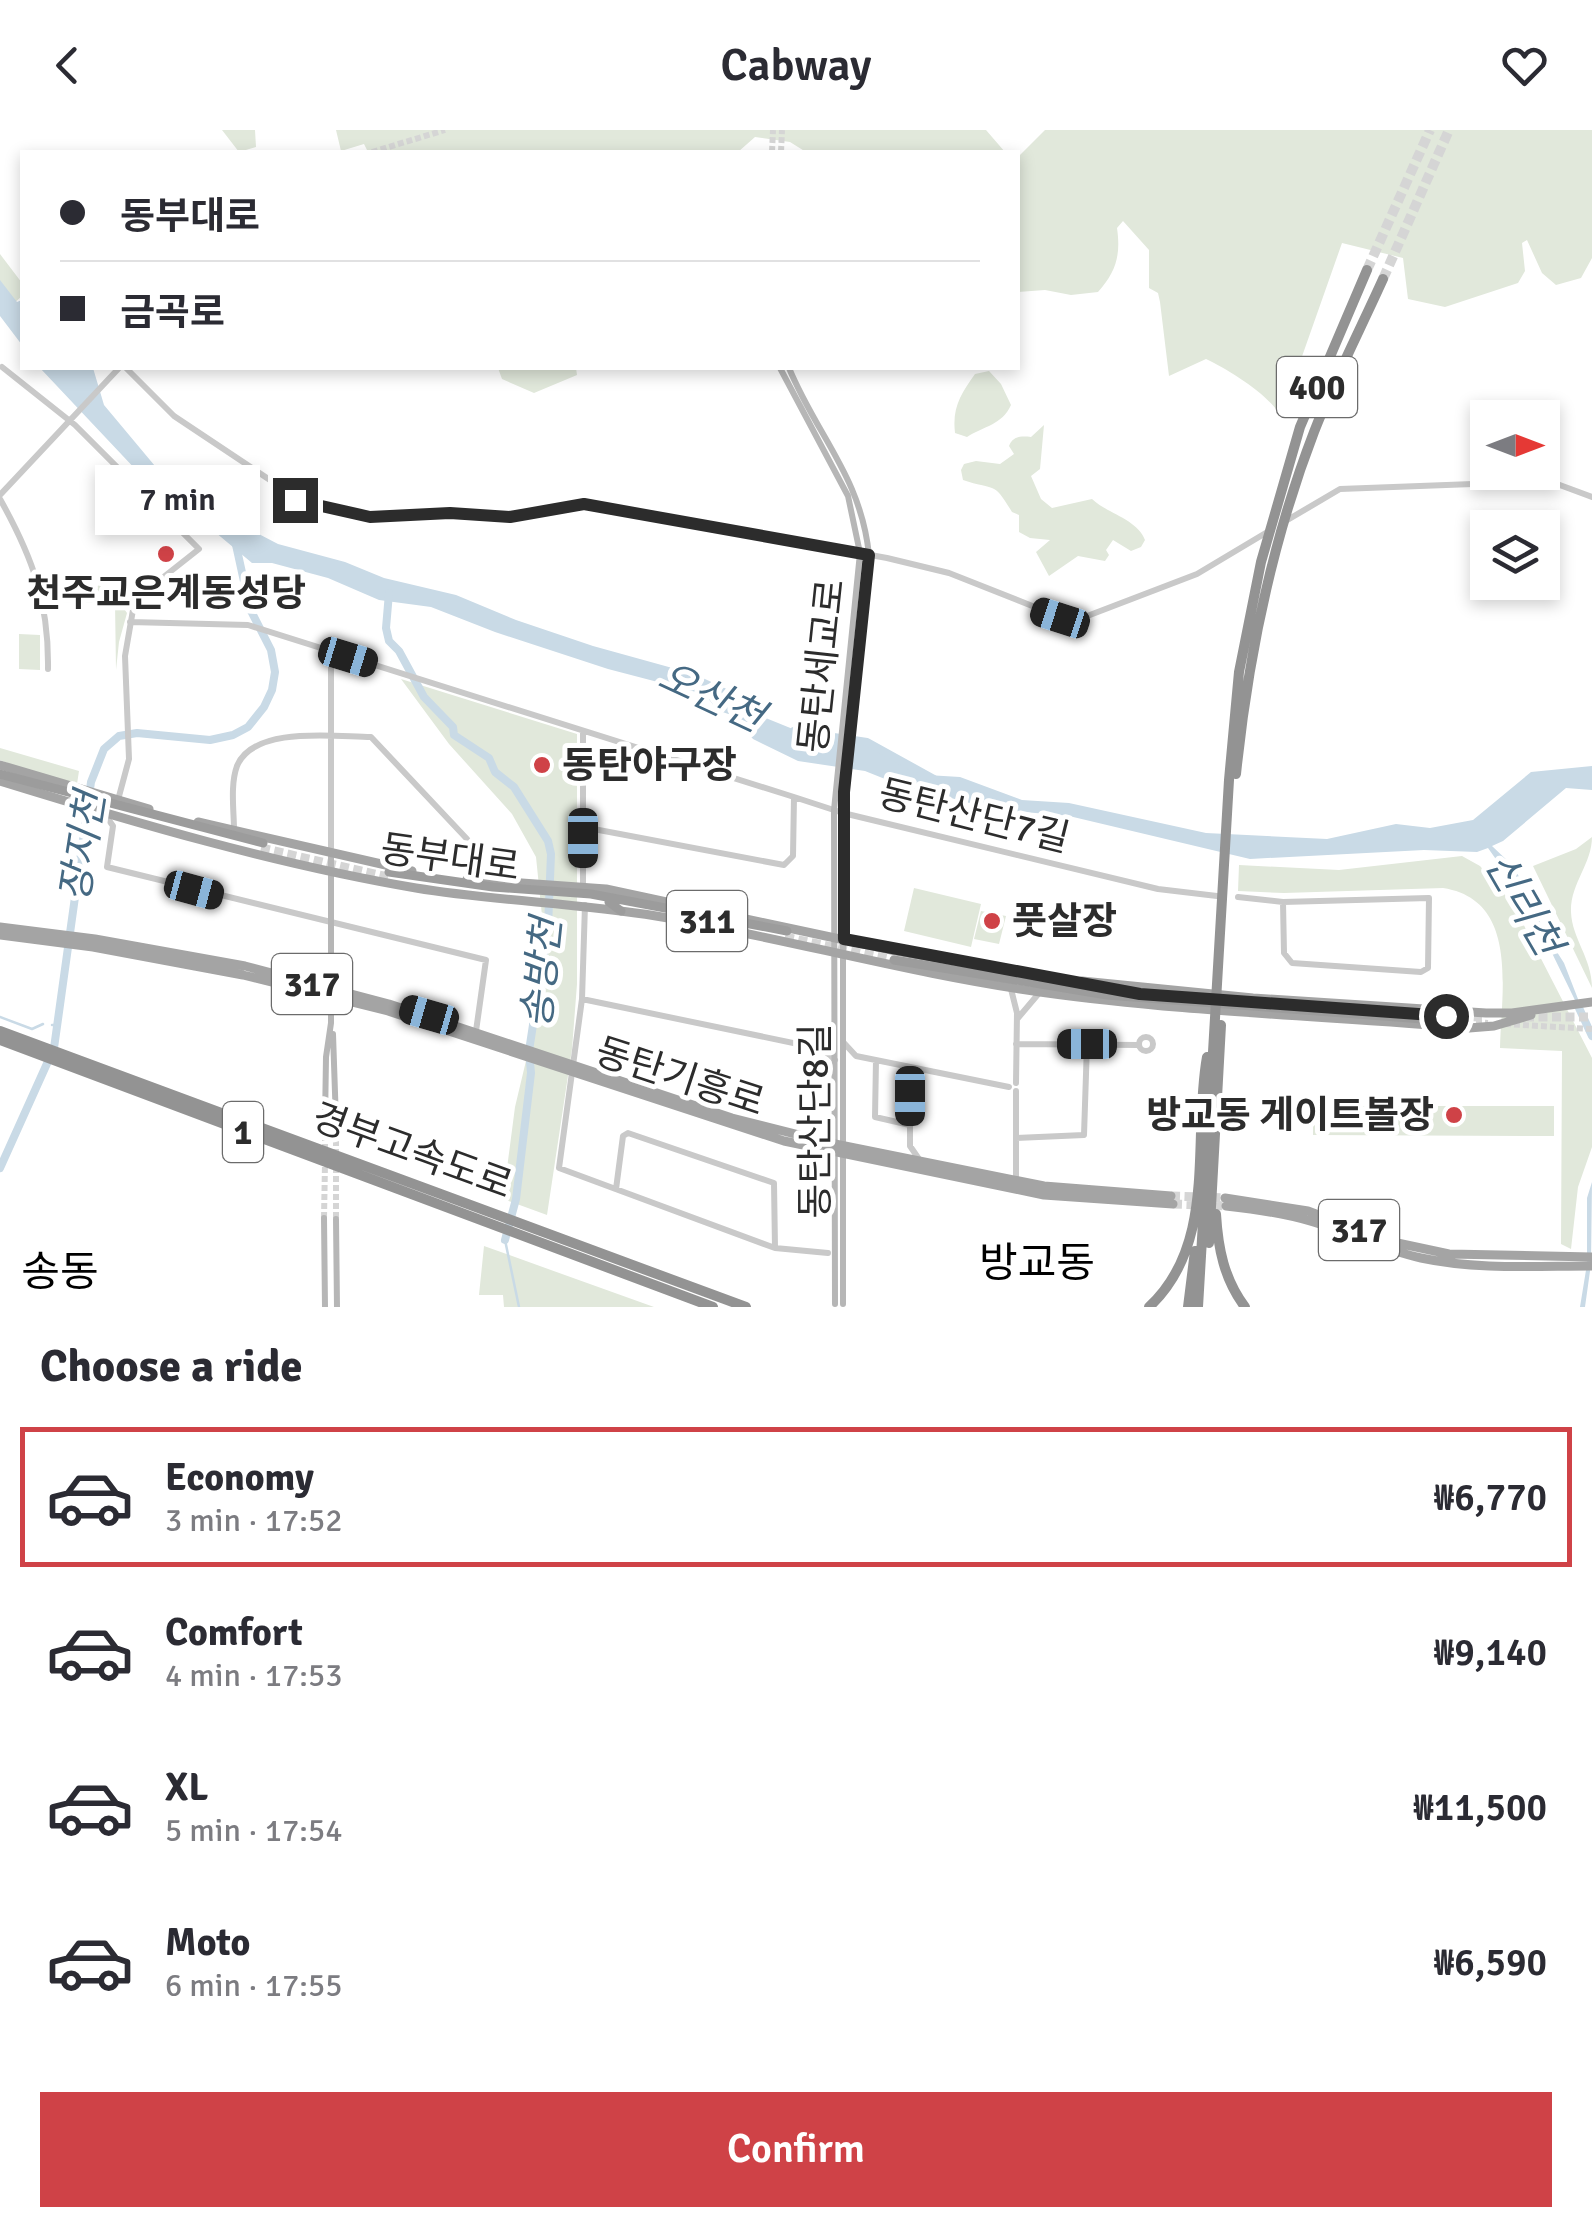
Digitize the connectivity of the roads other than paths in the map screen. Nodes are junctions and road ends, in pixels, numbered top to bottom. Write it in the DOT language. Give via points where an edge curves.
graph roads {
  1 [pos="1367,270"];
  2 [pos="1383,279"];
  3 [pos="2,367"];
  4 [pos="119,370"];
  5 [pos="123,370"];
  6 [pos="781,370"];
  7 [pos="790,370"];
  8 [pos="1592,496"];
  9 [pos="0,497"];
  10 [pos="865,554"];
  11 [pos="130,622"];
  12 [pos="331,651"];
  13 [pos="48,670"];
  14 [pos="583,730"];
  15 [pos="331,737"];
  16 [pos="0,765"];
  17 [pos="0,776"];
  18 [pos="1232,781"];
  19 [pos="79,797"];
  20 [pos="794,797"];
  21 [pos="118,800"];
  22 [pos="102,805"];
  23 [pos="839,811"];
  24 [pos="129,820"];
  25 [pos="112,826"];
  26 [pos="583,827"];
  27 [pos="234,830"];
  28 [pos="264,846"];
  29 [pos="331,854"];
  30 [pos="331,869"];
  31 [pos="387,874"];
  32 [pos="470,880"];
  33 [pos="583,886"];
  34 [pos="606,889"];
  35 [pos="546,893"];
  36 [pos="563,893"];
  37 [pos="1226,900"];
  38 [pos="609,902"];
  39 [pos="1284,902"];
  40 [pos="584,906"];
  41 [pos="621,910"];
  42 [pos="330,924"];
  43 [pos="0,927"];
  44 [pos="788,934"];
  45 [pos="0,935"];
  46 [pos="840,938"];
  47 [pos="59,939"];
  48 [pos="840,954"];
  49 [pos="894,958"];
  50 [pos="1016,972"];
  51 [pos="1010,988"];
  52 [pos="1040,992"];
  53 [pos="331,993"];
  54 [pos="1112,993"];
  55 [pos="1078,997"];
  56 [pos="582,1000"];
  57 [pos="1591,1002"];
  58 [pos="1548,1008"];
  59 [pos="1218,1017"];
  60 [pos="1450,1018"];
  61 [pos="331,1023"];
  62 [pos="1016,1024"];
  63 [pos="0,1032"];
  64 [pos="476,1032"];
  65 [pos="836,1033"];
  66 [pos="0,1040"];
  67 [pos="843,1041"];
  68 [pos="1016,1044"];
  69 [pos="1087,1044"];
  70 [pos="1138,1044"];
  71 [pos="822,1049"];
  72 [pos="41,1051"];
  73 [pos="524,1051"];
  74 [pos="856,1056"];
  75 [pos="835,1060"];
  76 [pos="876,1060"];
  77 [pos="910,1068"];
  78 [pos="574,1069"];
  79 [pos="843,1069"];
  80 [pos="1014,1087"];
  81 [pos="325,1121"];
  82 [pos="336,1122"];
  83 [pos="910,1125"];
  84 [pos="1016,1138"];
  85 [pos="910,1146"];
  86 [pos="839,1149"];
  87 [pos="893,1156"];
  88 [pos="921,1162"];
  89 [pos="1214,1163"];
  90 [pos="1016,1186"];
  91 [pos="616,1190"];
  92 [pos="1172,1200"];
  93 [pos="1196,1200"];
  94 [pos="1226,1202"];
  95 [pos="324,1218"];
  96 [pos="336,1219"];
  97 [pos="519,1228"];
  98 [pos="776,1248"];
  99 [pos="828,1253"];
  100 [pos="1592,1257"];
  101 [pos="1571,1262"];
  102 [pos="1592,1266"];
  103 [pos="839,1304"];
  104 [pos="325,1307"];
  105 [pos="337,1307"];
  106 [pos="713,1307"];
  107 [pos="746,1307"];
  108 [pos="1150,1307"];
  109 [pos="1188,1307"];
  110 [pos="1202,1307"];
  111 [pos="1244,1307"];
  1 -- 18 [label="highway, 400" via="1300,427 1275,508 1240,672"];
  2 -- 18 [label="highway, 400" via="1314,432 1292,500 1248,674"];
  3 -- 11 [label="street" via="75,425 199,549 142,594"];
  4 -- 9 [label="street"];
  5 -- 10 [label="street" via="174,416 306,504 370,517 510,517 584,504"];
  6 -- 10 [label="main road, 동탄세교로" via="848,496"];
  7 -- 10 [label="main road, 동탄세교로" via="852,484 864,520"];
  8 -- 10 [label="street" via="1549,481 1340,489 1202,571 1082,618 1060,618 949,573"];
  9 -- 13 [label="street" via="39,586"];
  10 -- 23 [label="main road, 동탄세교로"];
  11 -- 12 [label="street" via="248,625"];
  11 -- 21 [label="street" via="129,752"];
  12 -- 14 [label="street"];
  12 -- 15 [label="street"];
  14 -- 20 [label="street"];
  14 -- 26 [label="street"];
  15 -- 27 [label="street" via="280,738 246,754 236,772"];
  15 -- 29 [label="street"];
  15 -- 32 [label="street" via="371,737 467,839"];
  16 -- 19 [label="main road, 동부대로"];
  17 -- 19 [label="highway, 동부대로"];
  18 -- 37 [label="highway, 400"];
  19 -- 22 [label="highway, 동부대로"];
  20 -- 23 [label="street"];
  20 -- 26 [label="street" via="793,856 784,865"];
  21 -- 22 [label="main road, 동부대로"];
  21 -- 27 [label="main road, 동부대로"];
  22 -- 24 [label="main road, 동부대로"];
  22 -- 25 [label="street"];
  22 -- 28 [label="highway, 동부대로"];
  23 -- 37 [label="street, 동탄산단7길"];
  23 -- 46 [label="main road, 동탄산단7길"];
  24 -- 25 [label="street"];
  24 -- 28 [label="main road, 동부대로"];
  25 -- 42 [label="street" via="107,867"];
  26 -- 33 [label="street"];
  27 -- 28 [label="main road, 동부대로"];
  28 -- 29 [label="main road, 동부대로"];
  28 -- 30 [label="main road, 동부대로"];
  29 -- 30 [label="main road"];
  29 -- 31 [label="main road, 동부대로"];
  30 -- 31 [label="main road, 동부대로"];
  30 -- 42 [label="main road"];
  31 -- 32 [label="main road, 동부대로"];
  31 -- 35 [label="highway, 동부대로 / 311" via="459,889"];
  32 -- 35 [label="main road, 동부대로"];
  33 -- 34 [label="main road, 동부대로"];
  33 -- 36 [label="main road, 동부대로"];
  34 -- 36 [label="highway"];
  34 -- 44 [label="main road, 동부대로"];
  35 -- 36 [label="highway, 동부대로 / 311"];
  36 -- 38 [label="highway, 동부대로 / 311"];
  36 -- 40 [label="main road, 동부대로"];
  36 -- 44 [label="highway, 동부대로 / 311" via="630,900"];
  37 -- 39 [label="street, 동탄산단7길"];
  37 -- 59 [label="highway, 400"];
  38 -- 41 [label="highway"];
  38 -- 44 [label="highway, 동부대로 / 311"];
  39 -- 39 [label="street, 동탄산단7길" via="1429,898 1428,968 1292,963 1284,953"];
  40 -- 41 [label="main road, 동부대로"];
  40 -- 56 [label="street"];
  41 -- 44 [label="main road, 동부대로"];
  42 -- 53 [label="main road"];
  42 -- 64 [label="street" via="486,960"];
  43 -- 47 [label="main road, 동탄기흥로 / 317"];
  44 -- 46 [label="main road, 동부대로"];
  44 -- 48 [label="main road, 동부대로"];
  45 -- 47 [label="main road, 동탄기흥로 / 317"];
  46 -- 48 [label="main road, 동탄산단8길"];
  46 -- 49 [label="main road, 동부대로"];
  47 -- 53 [label="main road, 동탄기흥로 / 317"];
  48 -- 49 [label="main road, 동부대로"];
  48 -- 65 [label="main road, 동탄산단8길"];
  48 -- 67 [label="main road, 동탄산단8길"];
  49 -- 50 [label="main road, 동부대로"];
  49 -- 51 [label="main road, 동부대로"];
  49 -- 54 [label="highway, 동부대로"];
  50 -- 54 [label="highway"];
  50 -- 60 [label="main road, 동부대로"];
  51 -- 52 [label="main road, 동부대로"];
  51 -- 62 [label="street"];
  52 -- 55 [label="main road, 동부대로"];
  52 -- 62 [label="street"];
  53 -- 61 [label="main road"];
  53 -- 64 [label="main road, 동탄기흥로 / 317"];
  53 -- 73 [label="main road, 동탄기흥로 / 317"];
  54 -- 55 [label="highway"];
  54 -- 60 [label="highway, 동부대로"];
  55 -- 60 [label="main road, 동부대로" via="1318,1016"];
  56 -- 71 [label="street"];
  56 -- 78 [label="street"];
  57 -- 58 [label="main road"];
  58 -- 60 [label="main road"];
  58 -- 60 [label="main road, 동부대로" via="1494,1026"];
  59 -- 89 [label="highway, 400"];
  59 -- 93 [label="highway" via="1204,1080"];
  59 -- 110 [label="highway, 400"];
  61 -- 81 [label="main road"];
  61 -- 82 [label="main road"];
  62 -- 68 [label="street"];
  63 -- 72 [label="highway, 경부고속도로 / 1"];
  64 -- 73 [label="main road, 동탄기흥로 / 317"];
  65 -- 71 [label="street"];
  65 -- 75 [label="main road, 동탄산단8길"];
  66 -- 72 [label="highway, 경부고속도로 / 1"];
  67 -- 74 [label="street"];
  67 -- 79 [label="main road, 동탄산단8길"];
  68 -- 69 [label="street"];
  68 -- 80 [label="street"];
  69 -- 70 [label="street"];
  69 -- 84 [label="street" via="1084,1136"];
  71 -- 75 [label="street"];
  72 -- 97 [label="highway, 경부고속도로 / 1"];
  73 -- 78 [label="main road, 동탄기흥로 / 317"];
  74 -- 76 [label="street"];
  74 -- 79 [label="street"];
  75 -- 86 [label="main road, 동탄산단8길"];
  76 -- 77 [label="street"];
  76 -- 83 [label="street" via="875,1118"];
  77 -- 80 [label="street"];
  77 -- 83 [label="street"];
  78 -- 86 [label="main road, 동탄기흥로 / 317"];
  78 -- 91 [label="street" via="559,1168"];
  79 -- 86 [label="main road, 동탄산단8길"];
  80 -- 84 [label="street"];
  83 -- 85 [label="street"];
  84 -- 90 [label="street"];
  85 -- 87 [label="street"];
  85 -- 88 [label="street"];
  86 -- 87 [label="main road, 동탄기흥로 / 317"];
  86 -- 90 [label="main road, 동탄기흥로 / 317"];
  86 -- 103 [label="main road, 동탄산단8길"];
  87 -- 88 [label="main road, 동탄기흥로 / 317"];
  88 -- 90 [label="main road, 동탄기흥로 / 317"];
  89 -- 110 [label="highway, 400"];
  89 -- 111 [label="highway" via="1218,1241"];
  90 -- 92 [label="main road, 동탄기흥로 / 317"];
  91 -- 98 [label="street"];
  91 -- 98 [label="street" via="628,1133 774,1183"];
  93 -- 108 [label="highway" via="1182,1261"];
  93 -- 109 [label="highway"];
  94 -- 101 [label="main road, 317" via="1308,1211 1436,1252"];
  95 -- 104 [label="main road"];
  96 -- 105 [label="main road"];
  97 -- 106 [label="highway, 경부고속도로 / 1"];
  97 -- 107 [label="highway, 경부고속도로 / 1"];
  98 -- 99 [label="street"];
  100 -- 101 [label="main road, 317"];
  101 -- 102 [label="main road, 317"];
}
